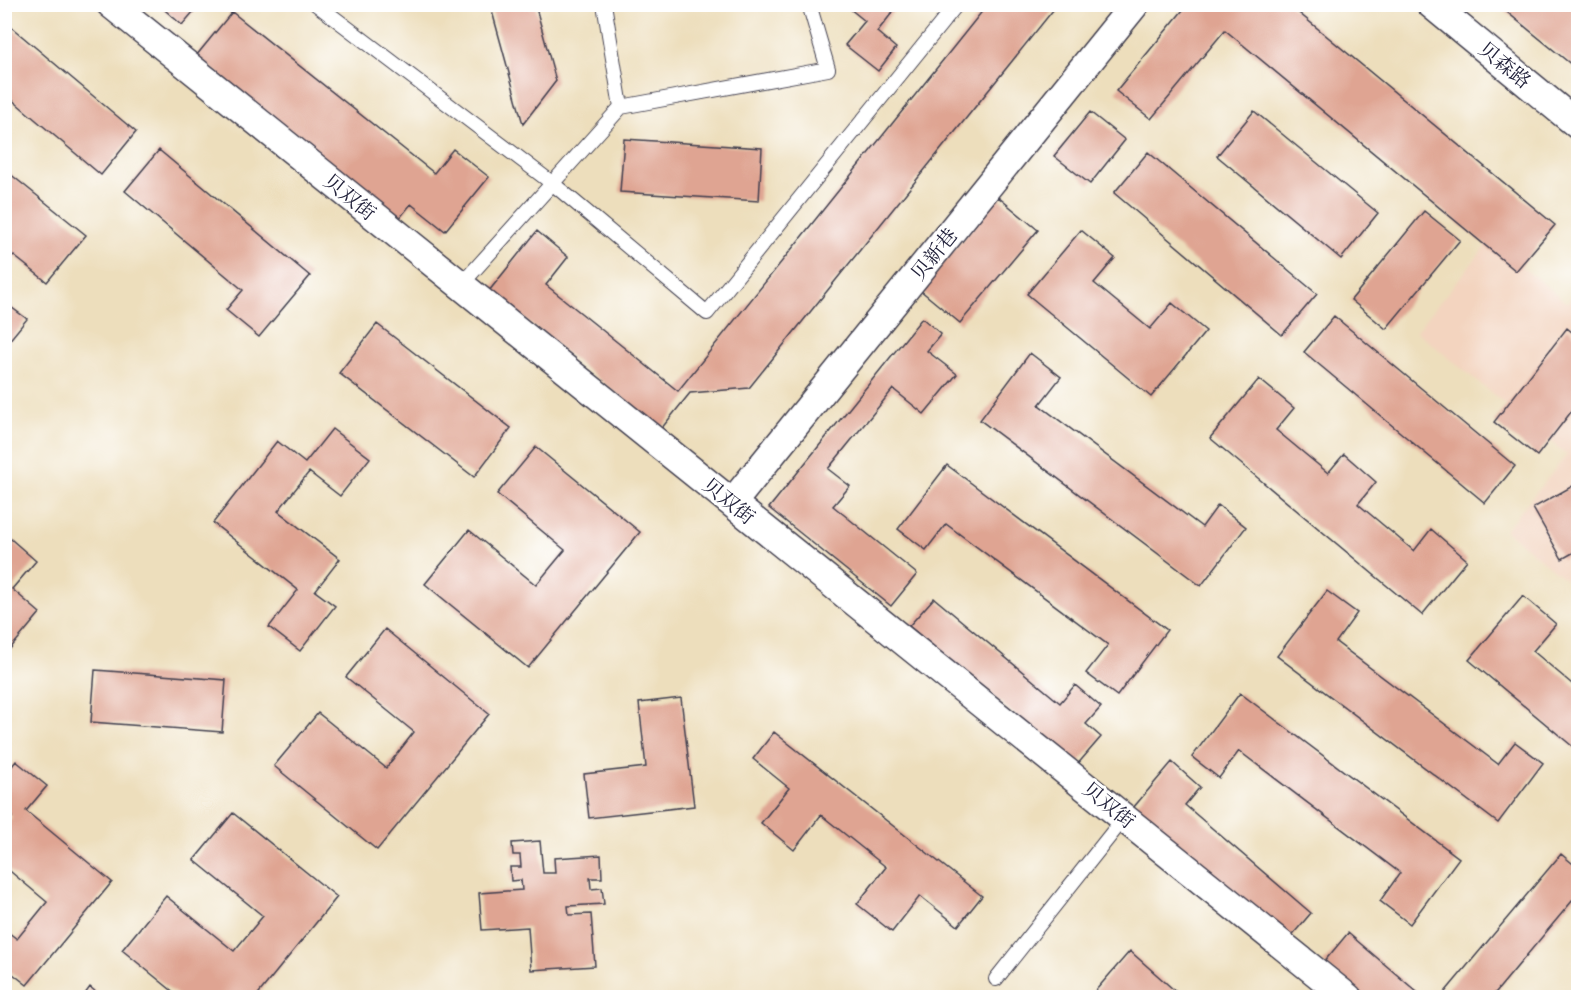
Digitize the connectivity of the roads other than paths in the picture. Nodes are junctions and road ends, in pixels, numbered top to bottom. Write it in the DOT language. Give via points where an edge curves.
graph roads {
  1 [pos="111,4"];
  2 [pos="316,4"];
  3 [pos="604,4"];
  4 [pos="809,4"];
  5 [pos="957,4"];
  6 [pos="1135,4"];
  7 [pos="1431,4"];
  8 [pos="621,107"];
  9 [pos="1578,125"];
  10 [pos="552,183"];
  11 [pos="460,286"];
  12 [pos="732,503"];
  13 [pos="1124,818"];
  14 [pos="996,980"];
  15 [pos="1348,998"];
  1 -- 11 [label="street, 贝双街"];
  2 -- 10 [label="lane"];
  3 -- 8 [label="lane"];
  4 -- 8 [label="lane" via="828,69"];
  5 -- 10 [label="lane" via="707,313"];
  6 -- 12 [label="street, 贝新巷"];
  7 -- 9 [label="street, 贝森路"];
  8 -- 10 [label="lane"];
  10 -- 11 [label="lane"];
  11 -- 12 [label="street, 贝双街"];
  12 -- 13 [label="street, 贝双街"];
  13 -- 14 [label="lane"];
  13 -- 15 [label="street, 贝双街"];
}
